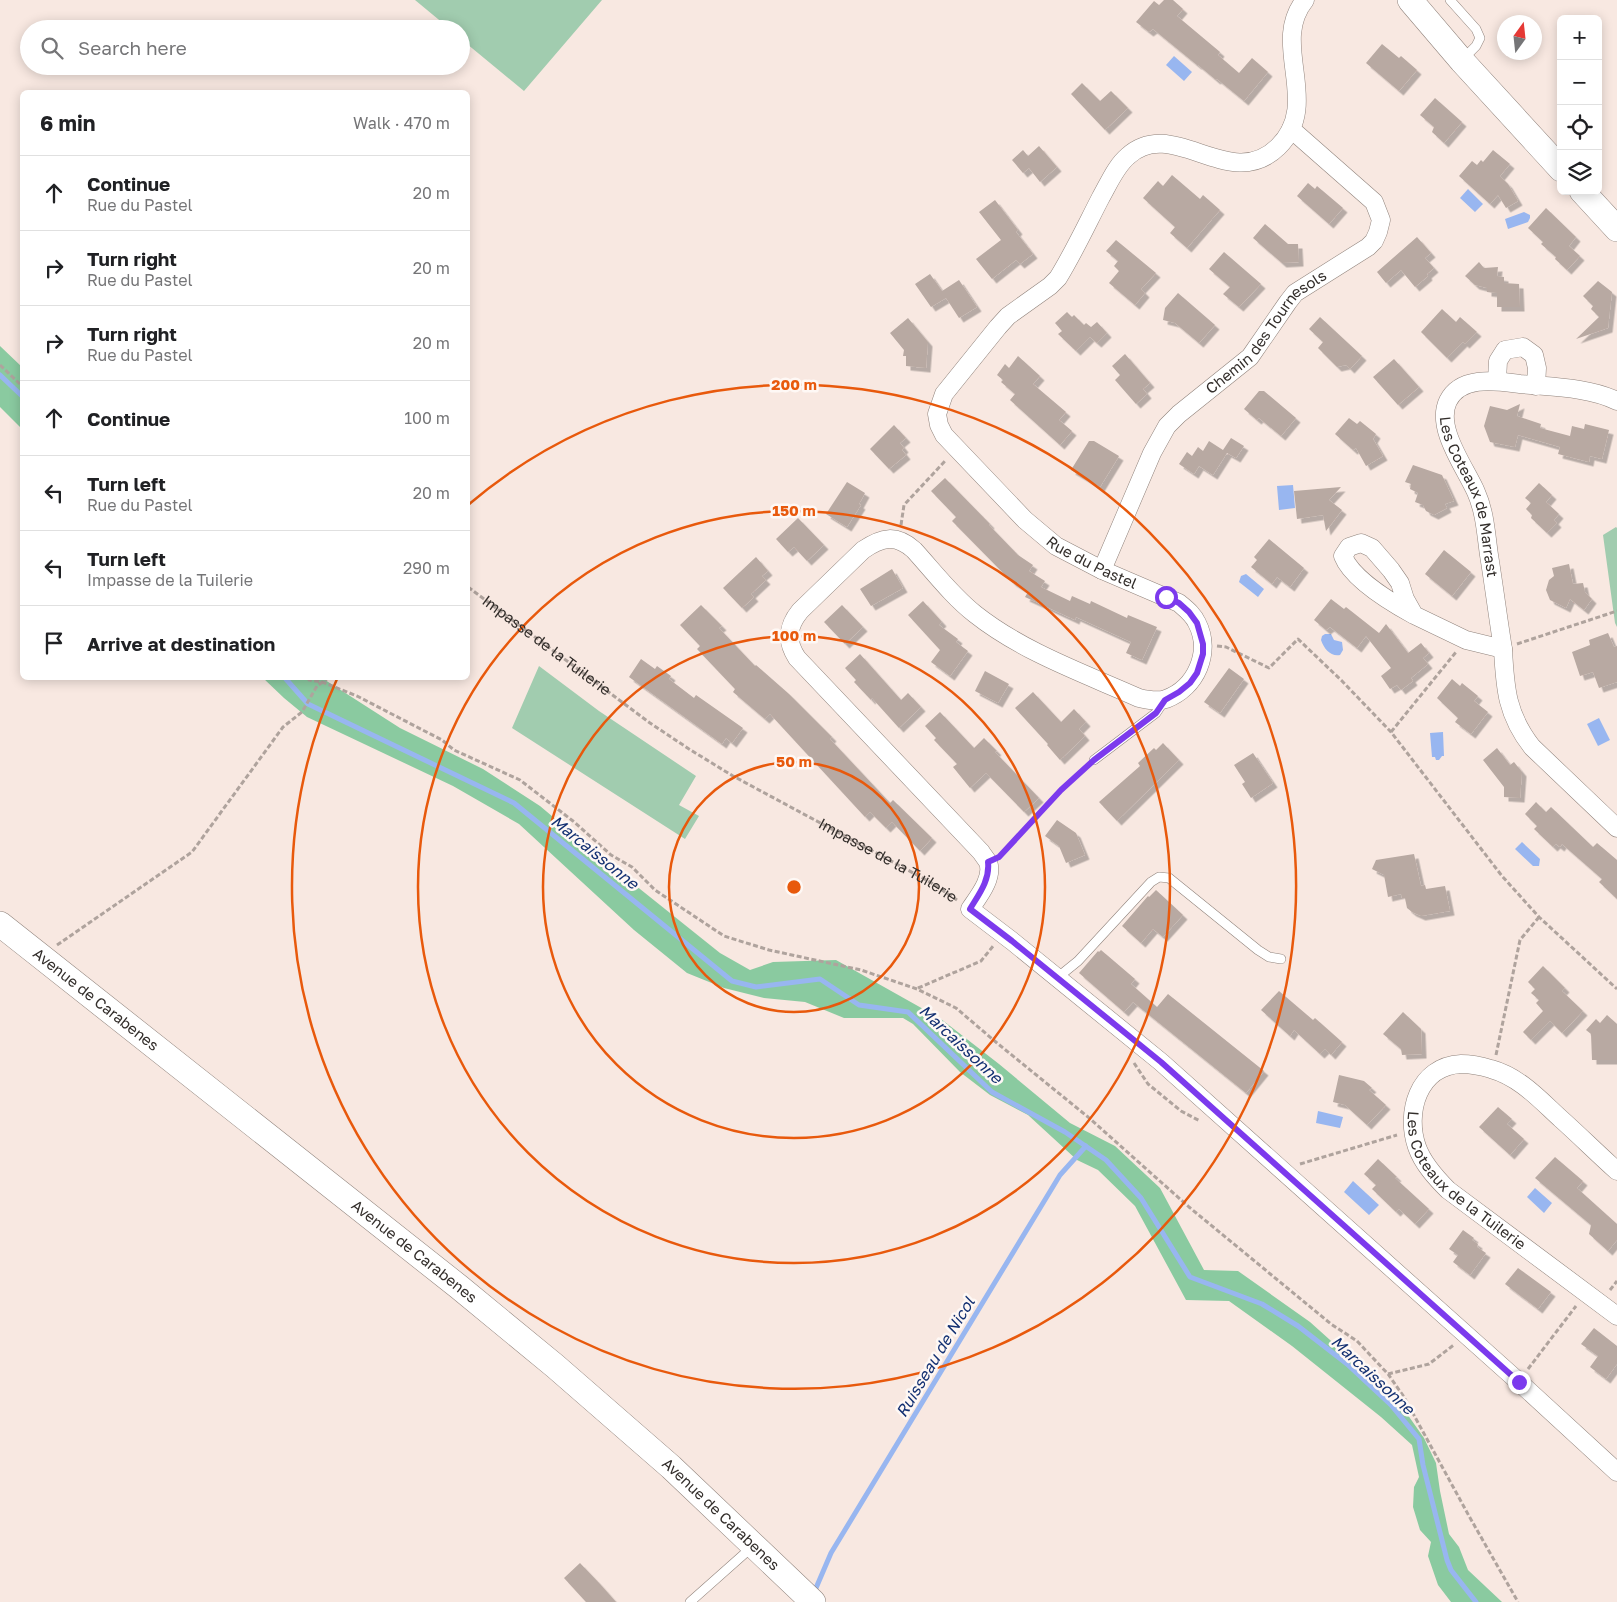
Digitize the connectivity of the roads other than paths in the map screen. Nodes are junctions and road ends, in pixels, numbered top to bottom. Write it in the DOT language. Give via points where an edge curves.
graph roads {
  1 [pos="1305,0"];
  2 [pos="1392,0"];
  3 [pos="1410,0"];
  4 [pos="1450,0"];
  5 [pos="1462,61"];
  6 [pos="1291,129"];
  7 [pos="1557,165"];
  8 [pos="1586,195"];
  9 [pos="1617,229"];
  10 [pos="1497,381"];
  11 [pos="1536,386"];
  12 [pos="1617,401"];
  13 [pos="1102,570"];
  14 [pos="1414,615"];
  15 [pos="1503,649"];
  16 [pos="1165,700"];
  17 [pos="1094,760"];
  18 [pos="1617,828"];
  19 [pos="0,924"];
  20 [pos="1281,959"];
  21 [pos="1057,978"];
  22 [pos="1617,1171"];
  23 [pos="1617,1316"];
  24 [pos="1617,1472"];
  25 [pos="754,1546"];
  26 [pos="811,1601"];
  27 [pos="690,1602"];
  1 -- 6 [label="street, Rue du Pastel" via="1294,18 1292,30 1298,90"];
  2 -- 5 [label="street"];
  3 -- 5 [label="street"];
  4 -- 5 [label="lane" via="1480,38"];
  5 -- 7 [label="street"];
  6 -- 13 [label="street, Chemin des Tournesols" via="1366,192 1381,220 1378,232 1368,247 1295,293 1250,357 1167,426 1152,453"];
  6 -- 13 [label="street, Rue du Pastel" via="1286,139 1270,154 1250,162 1224,161 1166,144 1146,146 1128,156 1109,182 1058,278 998,326 944,394 937,414 944,435 1041,534"];
  8 -- 9 [label="street"];
  10 -- 11 [label="street, Les Coteaux de Marrast"];
  10 -- 11 [label="street" via="1498,361 1505,350 1523,347 1534,355"];
  10 -- 15 [label="street, Les Coteaux de Marrast" via="1475,382 1453,392 1447,402 1444,425 1477,494 1484,517"];
  11 -- 12 [label="street, Les Coteaux de Marrast" via="1596,393"];
  13 -- 16 [label="street, Rue du Pastel" via="1179,603 1197,623 1203,644 1197,673 1184,688"];
  14 -- 15 [label="street" via="1466,640"];
  15 -- 18 [label="street, Les Coteaux de Marrast" via="1509,702 1521,733"];
  16 -- 17 [label="lane" via="1156,713"];
  16 -- 21 [label="street, Impasse de la Tuilerie" via="1139,698 1028,648 962,603 907,544 890,539 873,543 863,550 800,610 790,628 791,648 797,658 988,862 985,885 970,909"];
  19 -- 25 [label="street, Avenue de Carabenes" via="556,1366 671,1466"];
  20 -- 21 [label="lane" via="1269,957 1258,950 1169,878 1159,877 1078,961"];
  21 -- 24 [label="street, Impasse de la Tuilerie" via="1161,1062"];
  22 -- 23 [label="street, Les Coteaux de la Tuilerie" via="1527,1088 1492,1069 1460,1064 1448,1067 1427,1080 1415,1102 1412,1131 1418,1149 1435,1177"];
  25 -- 26 [label="street, Avenue de Carabenes"];
  25 -- 27 [label="lane"];
}
